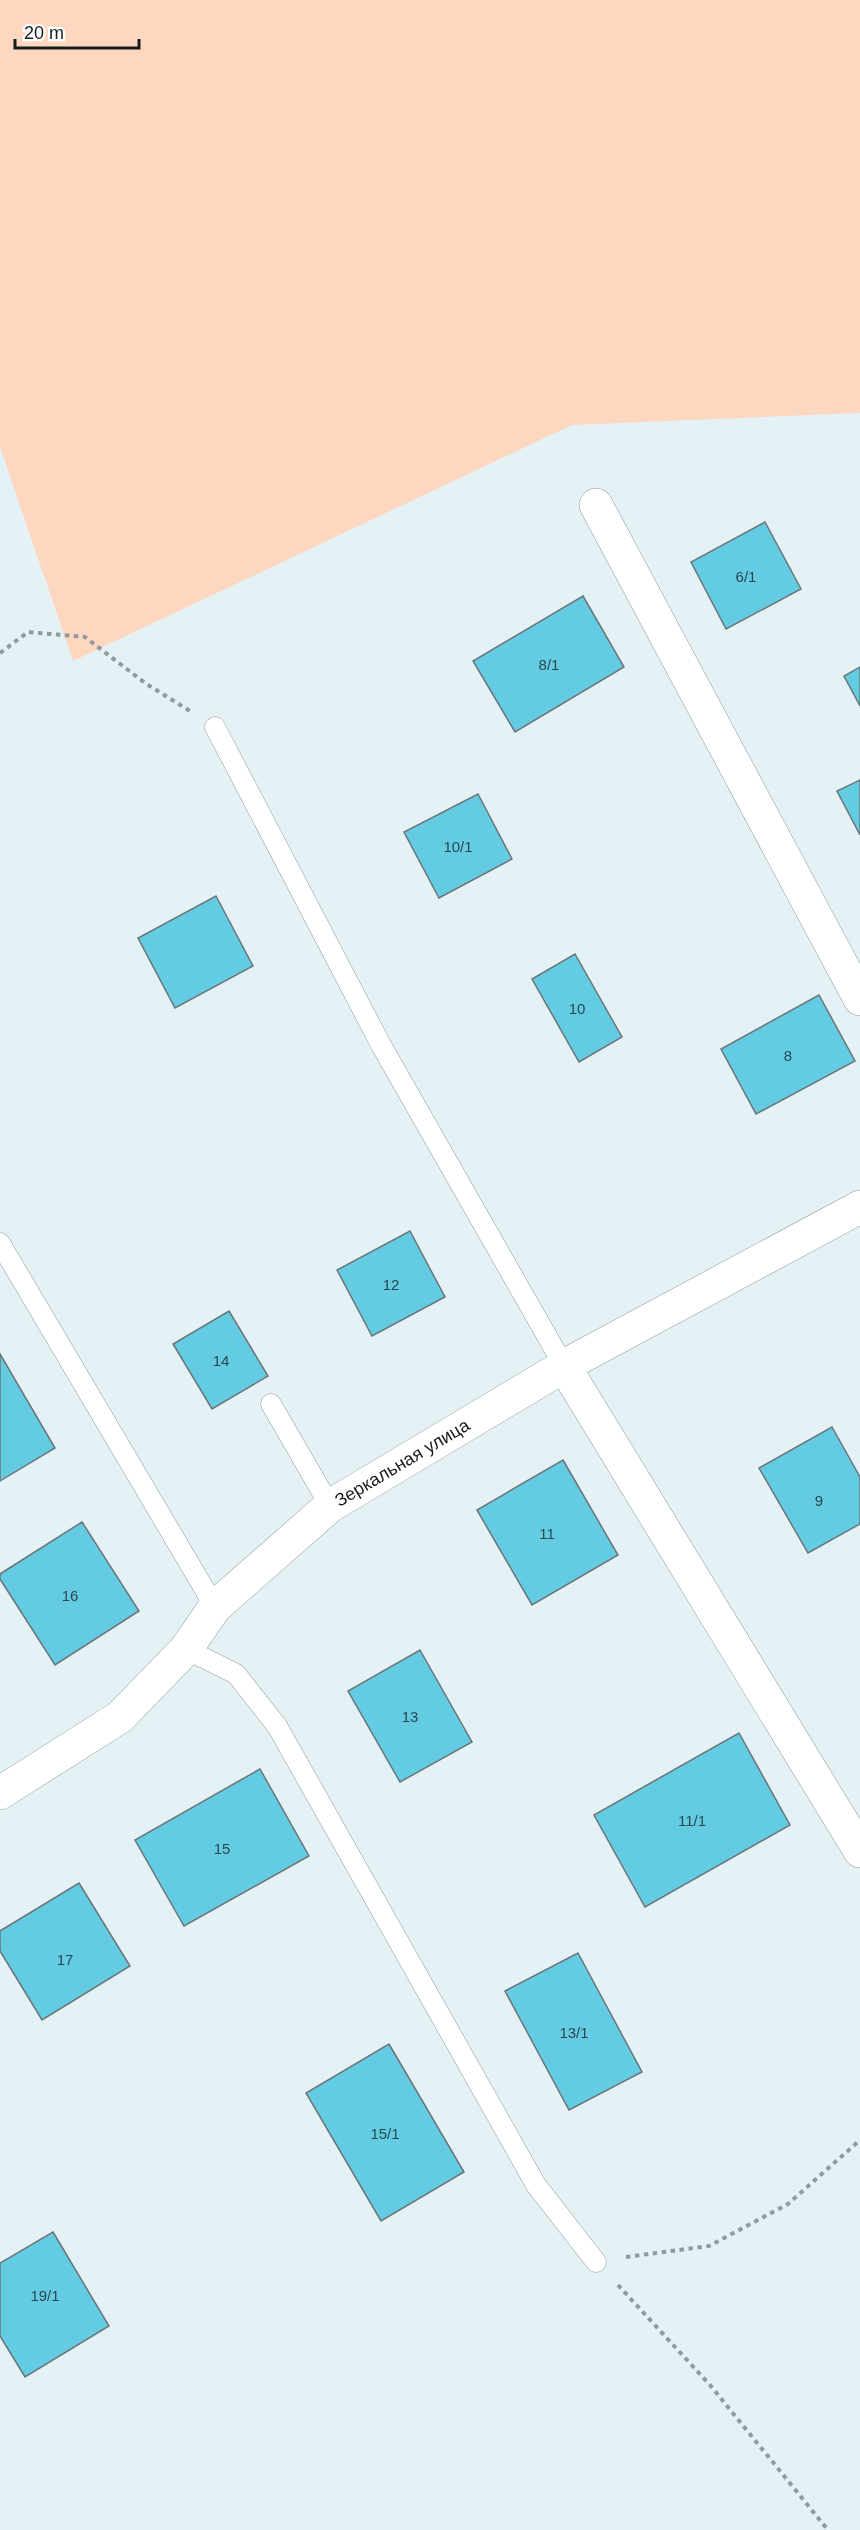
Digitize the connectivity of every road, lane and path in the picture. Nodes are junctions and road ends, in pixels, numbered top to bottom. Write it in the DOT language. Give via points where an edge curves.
graph roads {
  1 [pos="596,505"];
  2 [pos="0,653"];
  3 [pos="215,727"];
  4 [pos="860,999"];
  5 [pos="860,1208"];
  6 [pos="0,1243"];
  7 [pos="564,1366"];
  8 [pos="272,1404"];
  9 [pos="330,1506"];
  10 [pos="215,1607"];
  11 [pos="186,1649"];
  12 [pos="0,1793"];
  13 [pos="860,1851"];
  14 [pos="860,2140"];
  15 [pos="596,2262"];
  16 [pos="828,2530"];
  1 -- 4 [label="street"];
  2 -- 3 [label="path" via="28,632 85,637 145,683"];
  3 -- 7 [label="lane" via="381,1045"];
  5 -- 7 [label="street, Зеркальная улица"];
  6 -- 10 [label="lane"];
  7 -- 9 [label="street, Зеркальная улица"];
  7 -- 13 [label="street"];
  8 -- 9 [label="lane"];
  9 -- 10 [label="street, Зеркальная улица"];
  10 -- 11 [label="street, Зеркальная улица"];
  11 -- 12 [label="street, Зеркальная улица" via="120,1718"];
  11 -- 15 [label="lane" via="236,1674 278,1726 536,2185"];
  14 -- 15 [label="path" via="788,2204 709,2246"];
  15 -- 16 [label="path" via="710,2385"];
}
